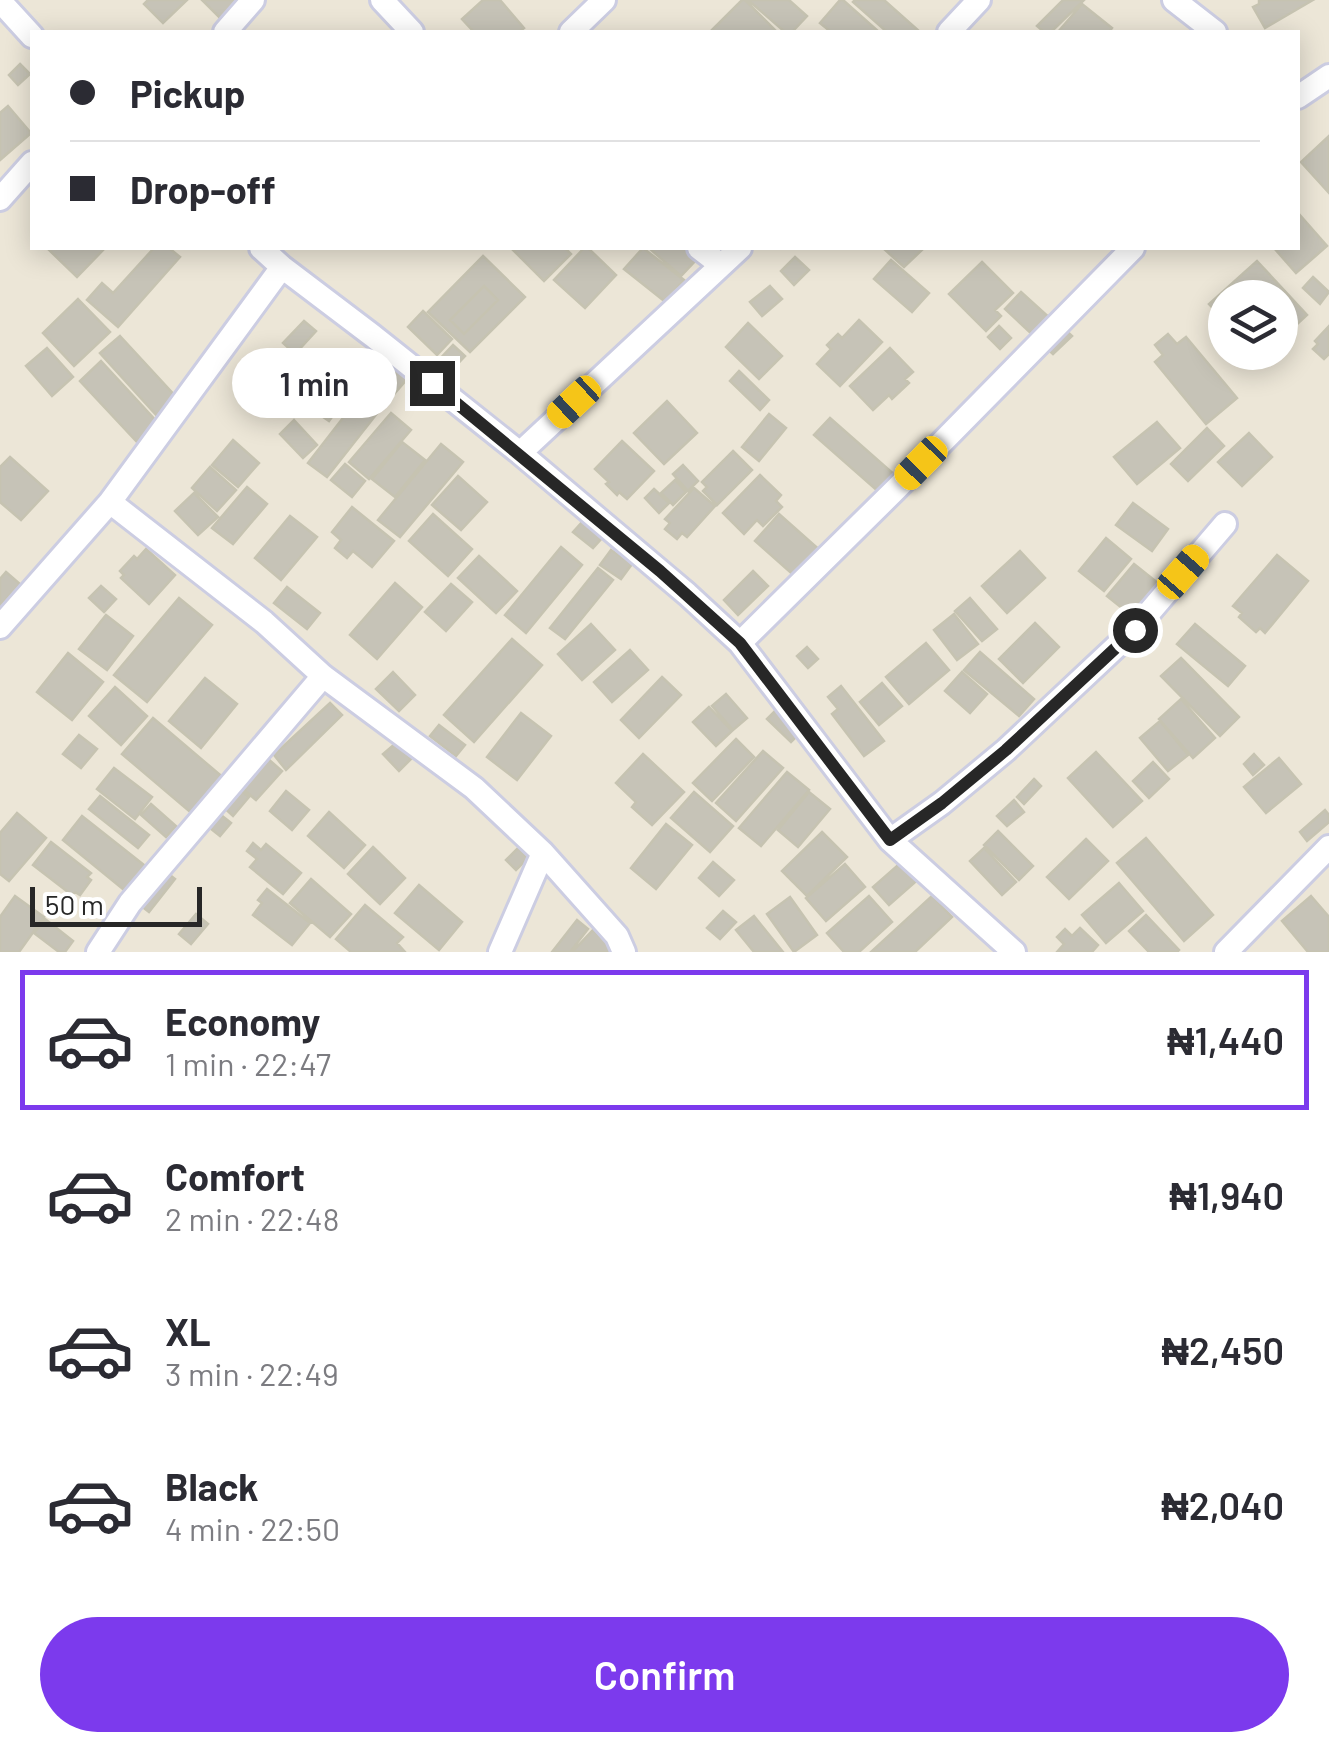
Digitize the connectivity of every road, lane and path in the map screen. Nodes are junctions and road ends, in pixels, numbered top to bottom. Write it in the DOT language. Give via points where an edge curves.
graph roads {
  1 [pos="253,0"];
  2 [pos="382,0"];
  3 [pos="604,0"];
  4 [pos="979,0"];
  5 [pos="1174,0"];
  6 [pos="0,1"];
  7 [pos="228,30"];
  8 [pos="410,30"];
  9 [pos="574,30"];
  10 [pos="952,30"];
  11 [pos="1212,30"];
  12 [pos="30,34"];
  13 [pos="1329,76"];
  14 [pos="1300,96"];
  15 [pos="30,164"];
  16 [pos="0,199"];
  17 [pos="262,250"];
  18 [pos="702,250"];
  19 [pos="738,250"];
  20 [pos="1131,250"];
  21 [pos="721,265"];
  22 [pos="282,267"];
  23 [pos="520,454"];
  24 [pos="110,502"];
  25 [pos="1224,524"];
  26 [pos="0,628"];
  27 [pos="740,643"];
  28 [pos="323,676"];
  29 [pos="890,840"];
  30 [pos="1329,847"];
  31 [pos="544,853"];
  32 [pos="98,952"];
  33 [pos="500,952"];
  34 [pos="624,952"];
  35 [pos="1014,952"];
  36 [pos="1226,952"];
  1 -- 7 [label="street"];
  2 -- 8 [label="street"];
  3 -- 9 [label="street"];
  4 -- 10 [label="street"];
  5 -- 11 [label="street"];
  6 -- 12 [label="street"];
  13 -- 14 [label="street"];
  15 -- 16 [label="street"];
  17 -- 22 [label="street"];
  18 -- 21 [label="street"];
  19 -- 21 [label="street"];
  20 -- 27 [label="street"];
  21 -- 23 [label="street"];
  22 -- 23 [label="street"];
  22 -- 24 [label="street"];
  23 -- 27 [label="street"];
  24 -- 26 [label="street"];
  24 -- 28 [label="street"];
  25 -- 29 [label="street" via="1135,630 1006,750"];
  27 -- 29 [label="street"];
  28 -- 31 [label="street" via="474,788"];
  28 -- 32 [label="street" via="130,903"];
  29 -- 35 [label="street"];
  30 -- 36 [label="street"];
  31 -- 33 [label="street"];
  31 -- 34 [label="street"];
}
